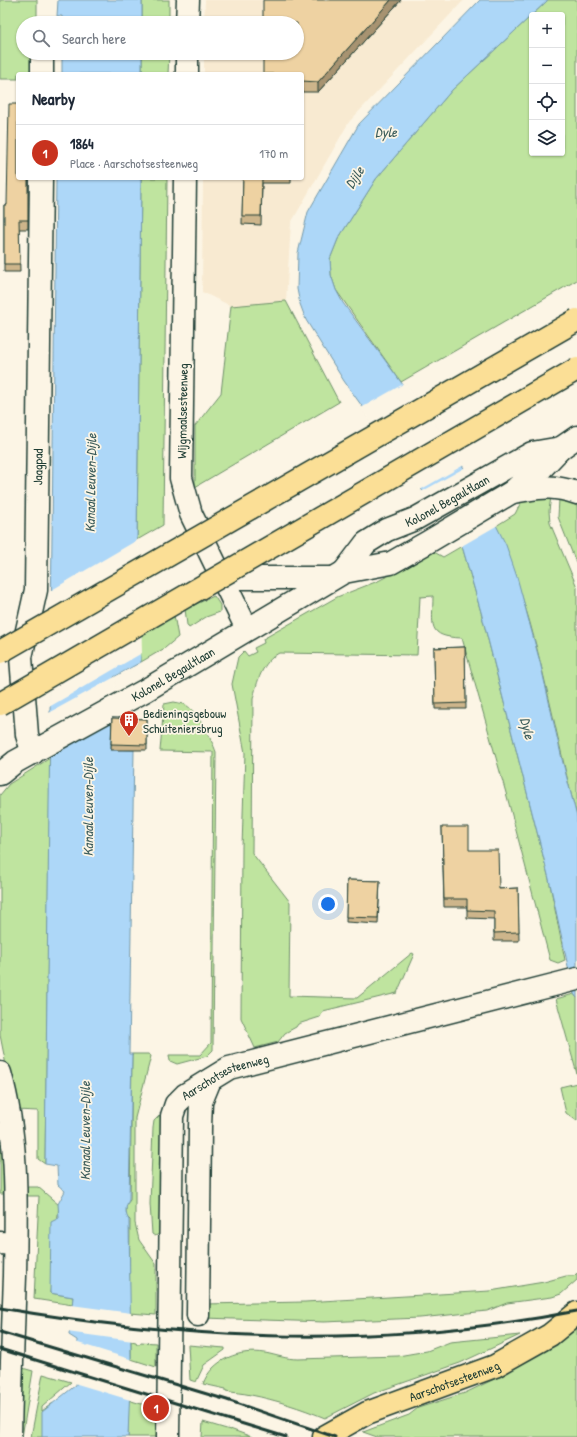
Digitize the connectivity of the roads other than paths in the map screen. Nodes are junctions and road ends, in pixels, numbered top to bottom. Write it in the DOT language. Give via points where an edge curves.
graph roads {
  1 [pos="188,0"];
  2 [pos="188,16"];
  3 [pos="187,60"];
  4 [pos="187,72"];
  5 [pos="40,180"];
  6 [pos="185,180"];
  7 [pos="577,320"];
  8 [pos="577,369"];
  9 [pos="569,443"];
  10 [pos="512,492"];
  11 [pos="577,493"];
  12 [pos="218,571"];
  13 [pos="338,575"];
  14 [pos="247,629"];
  15 [pos="0,652"];
  16 [pos="0,704"];
  17 [pos="38,750"];
  18 [pos="0,774"];
  19 [pos="571,981"];
  20 [pos="0,1073"];
  21 [pos="210,1080"];
  22 [pos="8,1244"];
  23 [pos="577,1312"];
  24 [pos="198,1315"];
  25 [pos="10,1437"];
  26 [pos="168,1437"];
  27 [pos="324,1437"];
  1 -- 2 [label="street"];
  3 -- 4 [label="street"];
  5 -- 17 [label="street, Jaagpad" via="36,590 21,657 27,735"];
  6 -- 12 [label="street, Wijgmaalsesteenweg" via="181,478 191,514"];
  7 -- 15 [label="main road, bridge"];
  8 -- 16 [label="main road, bridge"];
  9 -- 10 [label="street, Kolonel Begaultlaan"];
  9 -- 13 [label="street, Kolonel Begaultlaan" via="532,453 415,519 387,530 366,543"];
  10 -- 11 [label="street" via="557,487"];
  10 -- 13 [label="street, Kolonel Begaultlaan" via="391,563"];
  12 -- 13 [label="street" via="237,578"];
  12 -- 14 [label="street, Wijgmaalsesteenweg"];
  13 -- 14 [label="street, Kolonel Begaultlaan"];
  14 -- 17 [label="street, Kolonel Begaultlaan" via="146,690"];
  17 -- 18 [label="street, Kolonel Begaultlaan" via="15,762"];
  19 -- 21 [label="street, Aarschotsesteenweg" via="229,1068"];
  20 -- 22 [label="street" via="6,1094 13,1148 16,1200"];
  21 -- 24 [label="street" via="201,1102"];
  21 -- 26 [label="street, Aarschotsesteenweg" via="185,1095 176,1104 172,1116"];
  22 -- 25 [label="street"];
  23 -- 27 [label="main road, Aarschotsesteenweg" via="550,1335 495,1366 367,1414"];
}
